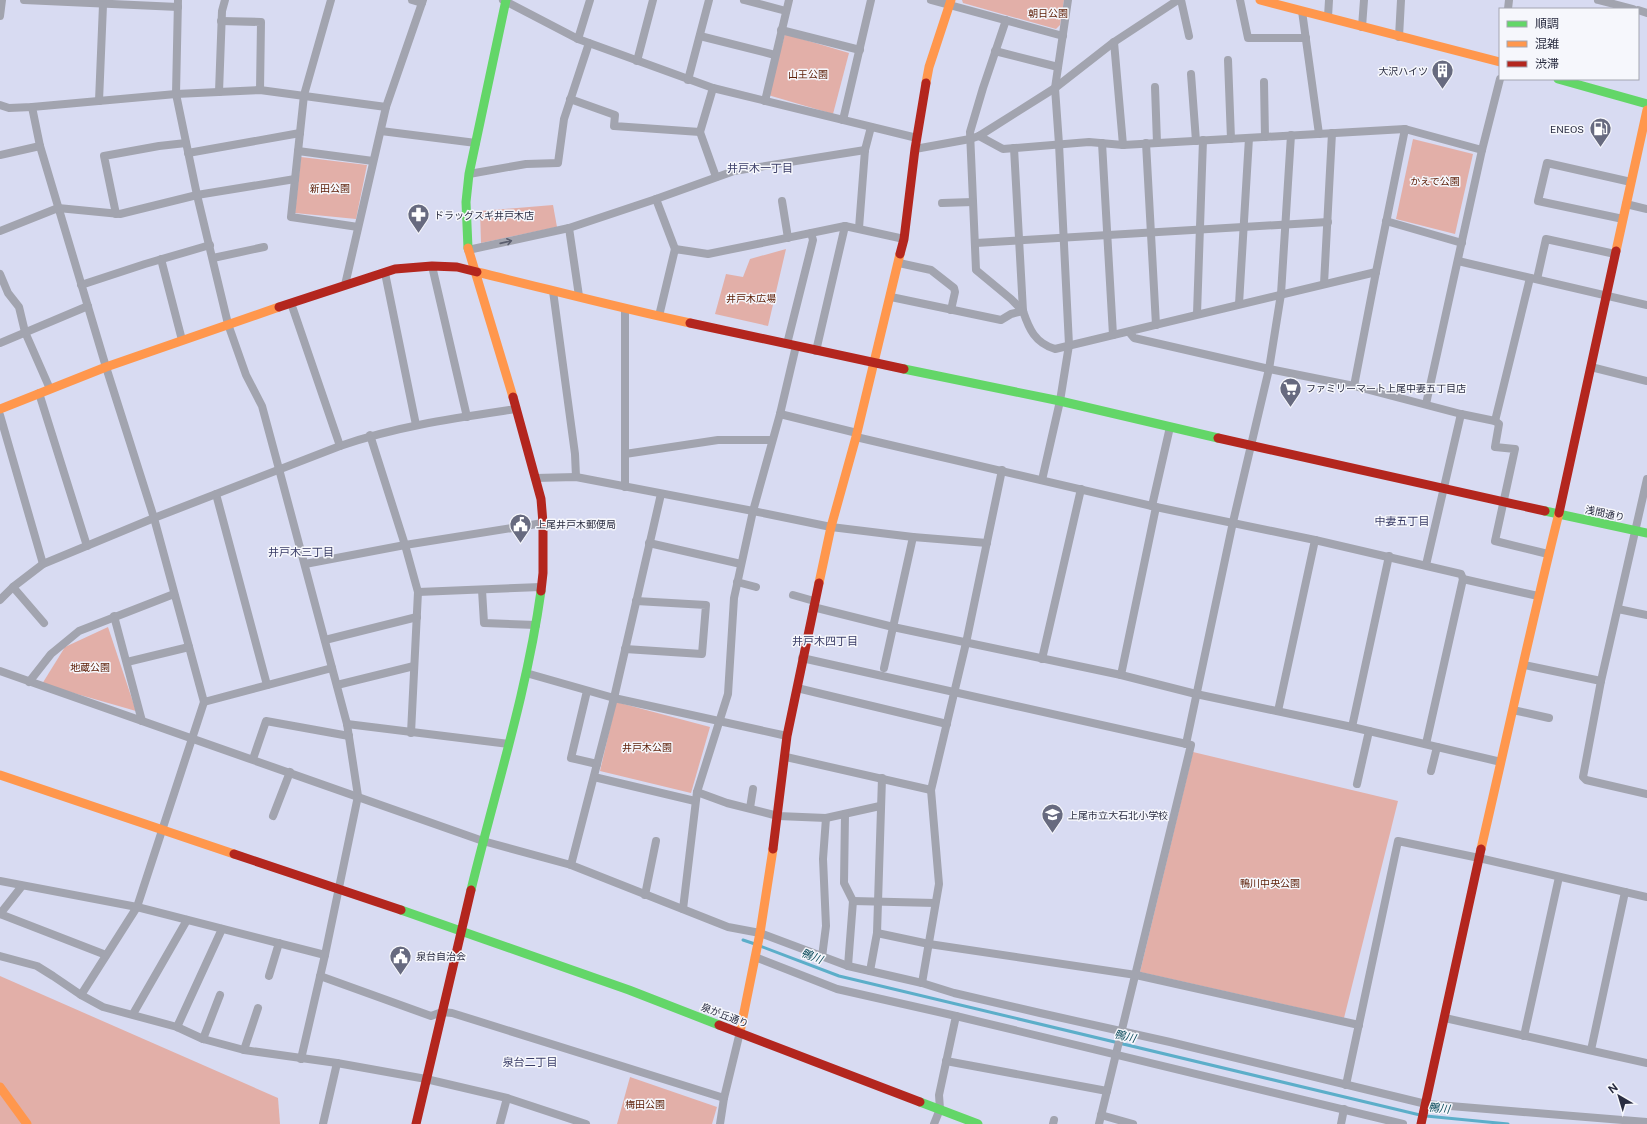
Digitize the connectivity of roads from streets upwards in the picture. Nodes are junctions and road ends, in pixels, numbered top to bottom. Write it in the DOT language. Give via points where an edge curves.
graph roads {
  1 [pos="2,0"];
  2 [pos="24,0"];
  3 [pos="225,0"];
  4 [pos="331,0"];
  5 [pos="412,0"];
  6 [pos="505,0"];
  7 [pos="590,0"];
  8 [pos="653,0"];
  9 [pos="709,0"];
  10 [pos="744,0"];
  11 [pos="789,0"];
  12 [pos="871,0"];
  13 [pos="931,0"];
  14 [pos="1068,0"];
  15 [pos="1178,0"];
  16 [pos="1182,0"];
  17 [pos="1240,0"];
  18 [pos="1260,0"];
  19 [pos="1329,0"];
  20 [pos="1364,0"];
  21 [pos="1401,0"];
  22 [pos="1598,0"];
  23 [pos="423,2"];
  24 [pos="950,2"];
  25 [pos="1612,2"];
  26 [pos="178,4"];
  27 [pos="104,5"];
  28 [pos="1630,8"];
  29 [pos="786,11"];
  30 [pos="1302,11"];
  31 [pos="0,16"];
  32 [pos="1328,17"];
  33 [pos="1006,20"];
  34 [pos="222,21"];
  35 [pos="1362,27"];
  36 [pos="780,30"];
  37 [pos="700,36"];
  38 [pos="1063,36"];
  39 [pos="1189,36"];
  40 [pos="1398,37"];
  41 [pos="1306,38"];
  42 [pos="578,39"];
  43 [pos="1114,42"];
  44 [pos="589,43"];
  45 [pos="860,50"];
  46 [pos="995,51"];
  47 [pos="775,55"];
  48 [pos="1228,60"];
  49 [pos="637,61"];
  50 [pos="1499,62"];
  51 [pos="1058,67"];
  52 [pos="1191,74"];
  53 [pos="688,80"];
  54 [pos="1500,80"];
  55 [pos="1562,80"];
  56 [pos="1264,82"];
  57 [pos="713,88"];
  58 [pos="1055,88"];
  59 [pos="1155,88"];
  60 [pos="260,90"];
  61 [pos="219,92"];
  62 [pos="176,94"];
  63 [pos="304,95"];
  64 [pos="570,99"];
  65 [pos="99,101"];
  66 [pos="765,101"];
  67 [pos="1647,104"];
  68 [pos="0,105"];
  69 [pos="32,107"];
  70 [pos="386,107"];
  71 [pos="1647,110"];
  72 [pos="843,120"];
  73 [pos="871,127"];
  74 [pos="1405,129"];
  75 [pos="381,131"];
  76 [pos="700,132"];
  77 [pos="300,133"];
  78 [pos="1332,133"];
  79 [pos="1319,134"];
  80 [pos="1291,135"];
  81 [pos="979,136"];
  82 [pos="1265,137"];
  83 [pos="917,138"];
  84 [pos="1249,138"];
  85 [pos="970,139"];
  86 [pos="1231,139"];
  87 [pos="1200,140"];
  88 [pos="186,143"];
  89 [pos="1102,143"];
  90 [pos="1157,143"];
  91 [pos="476,144"];
  92 [pos="1059,144"];
  93 [pos="1146,144"];
  94 [pos="1123,145"];
  95 [pos="40,146"];
  96 [pos="1014,148"];
  97 [pos="915,149"];
  98 [pos="865,150"];
  99 [pos="1482,150"];
  100 [pos="298,151"];
  101 [pos="188,153"];
  102 [pos="0,155"];
  103 [pos="374,161"];
  104 [pos="469,174"];
  105 [pos="716,177"];
  106 [pos="295,180"];
  107 [pos="1631,182"];
  108 [pos="197,195"];
  109 [pos="656,199"];
  110 [pos="782,201"];
  111 [pos="973,202"];
  112 [pos="942,203"];
  113 [pos="1626,204"];
  114 [pos="58,208"];
  115 [pos="1647,209"];
  116 [pos="116,214"];
  117 [pos="1623,219"];
  118 [pos="1386,221"];
  119 [pos="1328,222"];
  120 [pos="1286,224"];
  121 [pos="845,226"];
  122 [pos="358,227"];
  123 [pos="1244,227"];
  124 [pos="569,228"];
  125 [pos="859,228"];
  126 [pos="1200,230"];
  127 [pos="0,231"];
  128 [pos="811,233"];
  129 [pos="1151,233"];
  130 [pos="1107,235"];
  131 [pos="788,238"];
  132 [pos="1064,238"];
  133 [pos="904,239"];
  134 [pos="1019,240"];
  135 [pos="976,243"];
  136 [pos="1462,243"];
  137 [pos="210,245"];
  138 [pos="264,247"];
  139 [pos="675,249"];
  140 [pos="468,250"];
  141 [pos="1615,254"];
  142 [pos="213,258"];
  143 [pos="161,259"];
  144 [pos="1458,261"];
  145 [pos="899,264"];
  146 [pos="432,266"];
  147 [pos="474,271"];
  148 [pos="1376,272"];
  149 [pos="385,273"];
  150 [pos="0,274"];
  151 [pos="1534,278"];
  152 [pos="1324,284"];
  153 [pos="81,285"];
  154 [pos="345,285"];
  155 [pos="553,291"];
  156 [pos="1281,294"];
  157 [pos="1607,295"];
  158 [pos="579,296"];
  159 [pos="891,297"];
  160 [pos="291,303"];
  161 [pos="1239,304"];
  162 [pos="1647,305"];
  163 [pos="88,306"];
  164 [pos="625,309"];
  165 [pos="951,310"];
  166 [pos="1023,311"];
  167 [pos="1197,314"];
  168 [pos="659,316"];
  169 [pos="228,324"];
  170 [pos="1156,325"];
  171 [pos="25,332"];
  172 [pos="1129,332"];
  173 [pos="1113,335"];
  174 [pos="182,340"];
  175 [pos="0,343"];
  176 [pos="792,345"];
  177 [pos="1069,345"];
  178 [pos="816,351"];
  179 [pos="874,364"];
  180 [pos="106,367"];
  181 [pos="1591,367"];
  182 [pos="1269,369"];
  183 [pos="1647,381"];
  184 [pos="1354,386"];
  185 [pos="50,389"];
  186 [pos="39,393"];
  187 [pos="1060,401"];
  188 [pos="1426,404"];
  189 [pos="0,409"];
  190 [pos="516,409"];
  191 [pos="780,414"];
  192 [pos="1461,414"];
  193 [pos="0,415"];
  194 [pos="467,416"];
  195 [pos="1495,421"];
  196 [pos="416,425"];
  197 [pos="1170,427"];
  198 [pos="370,435"];
  199 [pos="857,435"];
  200 [pos="772,440"];
  201 [pos="340,446"];
  202 [pos="1251,446"];
  203 [pos="625,454"];
  204 [pos="279,469"];
  205 [pos="1002,470"];
  206 [pos="576,477"];
  207 [pos="535,478"];
  208 [pos="1647,479"];
  209 [pos="1042,480"];
  210 [pos="625,487"];
  211 [pos="1444,488"];
  212 [pos="1081,489"];
  213 [pos="216,494"];
  214 [pos="661,494"];
  215 [pos="1504,501"];
  216 [pos="1644,503"];
  217 [pos="1154,506"];
  218 [pos="753,510"];
  219 [pos="1559,514"];
  220 [pos="154,518"];
  221 [pos="1233,522"];
  222 [pos="544,523"];
  223 [pos="832,527"];
  224 [pos="1635,531"];
  225 [pos="1647,533"];
  226 [pos="913,537"];
  227 [pos="1315,540"];
  228 [pos="650,543"];
  229 [pos="987,543"];
  230 [pos="405,545"];
  231 [pos="87,546"];
  232 [pos="1548,554"];
  233 [pos="1389,556"];
  234 [pos="43,564"];
  235 [pos="305,564"];
  236 [pos="741,564"];
  237 [pos="1426,565"];
  238 [pos="1463,579"];
  239 [pos="737,582"];
  240 [pos="13,587"];
  241 [pos="541,587"];
  242 [pos="756,587"];
  243 [pos="482,590"];
  244 [pos="418,592"];
  245 [pos="174,594"];
  246 [pos="793,596"];
  247 [pos="1538,596"];
  248 [pos="0,600"];
  249 [pos="636,601"];
  250 [pos="814,604"];
  251 [pos="1618,609"];
  252 [pos="1647,615"];
  253 [pos="114,616"];
  254 [pos="417,617"];
  255 [pos="44,623"];
  256 [pos="536,625"];
  257 [pos="893,627"];
  258 [pos="325,640"];
  259 [pos="966,643"];
  260 [pos="189,647"];
  261 [pos="625,649"];
  262 [pos="802,658"];
  263 [pos="1042,659"];
  264 [pos="126,662"];
  265 [pos="1524,665"];
  266 [pos="414,666"];
  267 [pos="332,668"];
  268 [pos="884,668"];
  269 [pos="0,671"];
  270 [pos="526,673"];
  271 [pos="1121,675"];
  272 [pos="29,682"];
  273 [pos="1601,682"];
  274 [pos="267,685"];
  275 [pos="337,685"];
  276 [pos="797,688"];
  277 [pos="587,691"];
  278 [pos="954,691"];
  279 [pos="1196,694"];
  280 [pos="614,698"];
  281 [pos="204,702"];
  282 [pos="1514,710"];
  283 [pos="1278,711"];
  284 [pos="1549,718"];
  285 [pos="142,721"];
  286 [pos="720,721"];
  287 [pos="347,724"];
  288 [pos="947,724"];
  289 [pos="1352,727"];
  290 [pos="1369,731"];
  291 [pos="411,733"];
  292 [pos="349,736"];
  293 [pos="787,736"];
  294 [pos="193,738"];
  295 [pos="509,744"];
  296 [pos="1186,744"];
  297 [pos="1426,744"];
  298 [pos="1437,747"];
  299 [pos="786,757"];
  300 [pos="253,759"];
  301 [pos="1501,762"];
  302 [pos="597,764"];
  303 [pos="1431,771"];
  304 [pos="290,772"];
  305 [pos="0,775"];
  306 [pos="594,777"];
  307 [pos="882,778"];
  308 [pos="1357,784"];
  309 [pos="753,789"];
  310 [pos="931,790"];
  311 [pos="697,792"];
  312 [pos="1647,794"];
  313 [pos="358,796"];
  314 [pos="695,801"];
  315 [pos="880,806"];
  316 [pos="750,808"];
  317 [pos="845,814"];
  318 [pos="273,816"];
  319 [pos="778,816"];
  320 [pos="826,818"];
  321 [pos="163,829"];
  322 [pos="483,841"];
  323 [pos="656,841"];
  324 [pos="1479,858"];
  325 [pos="571,865"];
  326 [pos="1559,877"];
  327 [pos="0,881"];
  328 [pos="22,886"];
  329 [pos="339,889"];
  330 [pos="1625,892"];
  331 [pos="645,894"];
  332 [pos="1647,897"];
  333 [pos="853,901"];
  334 [pos="878,902"];
  335 [pos="935,903"];
  336 [pos="137,907"];
  337 [pos="683,909"];
  338 [pos="0,914"];
  339 [pos="186,920"];
  340 [pos="222,929"];
  341 [pos="462,931"];
  342 [pos="760,933"];
  343 [pos="877,933"];
  344 [pos="279,943"];
  345 [pos="929,944"];
  346 [pos="106,955"];
  347 [pos="325,955"];
  348 [pos="0,956"];
  349 [pos="755,957"];
  350 [pos="822,957"];
  351 [pos="848,966"];
  352 [pos="870,971"];
  353 [pos="1136,975"];
  354 [pos="269,976"];
  355 [pos="320,976"];
  356 [pos="922,983"];
  357 [pos="81,995"];
  358 [pos="220,995"];
  359 [pos="258,1008"];
  360 [pos="442,1012"];
  361 [pos="133,1014"];
  362 [pos="956,1016"];
  363 [pos="1445,1018"];
  364 [pos="1359,1025"];
  365 [pos="176,1027"];
  366 [pos="740,1032"];
  367 [pos="1120,1032"];
  368 [pos="1524,1036"];
  369 [pos="203,1039"];
  370 [pos="244,1050"];
  371 [pos="1591,1050"];
  372 [pos="1115,1054"];
  373 [pos="301,1059"];
  374 [pos="946,1061"];
  375 [pos="337,1063"];
  376 [pos="1647,1063"];
  377 [pos="426,1079"];
  378 [pos="1346,1085"];
  379 [pos="0,1087"];
  380 [pos="1107,1091"];
  381 [pos="507,1098"];
  382 [pos="724,1098"];
  383 [pos="1426,1104"];
  384 [pos="940,1109"];
  385 [pos="1344,1109"];
  386 [pos="1102,1115"];
  387 [pos="1647,1122"];
  388 [pos="27,1124"];
  389 [pos="323,1124"];
  390 [pos="416,1124"];
  391 [pos="500,1124"];
  392 [pos="586,1124"];
  393 [pos="720,1124"];
  394 [pos="934,1124"];
  395 [pos="978,1124"];
  396 [pos="1099,1124"];
  397 [pos="1133,1124"];
  398 [pos="1341,1124"];
  399 [pos="1403,1124"];
  400 [pos="1422,1124"];
  1 -- 31 [label="street"];
  2 -- 27 [label="street"];
  3 -- 34 [label="street"];
  4 -- 63 [label="street"];
  5 -- 23 [label="street"];
  6 -- 42 [label="street"];
  6 -- 91 [label="street"];
  7 -- 42 [label="street"];
  8 -- 49 [label="street"];
  9 -- 37 [label="street"];
  10 -- 29 [label="street"];
  11 -- 29 [label="street"];
  12 -- 45 [label="street"];
  13 -- 24 [label="street"];
  14 -- 38 [label="street"];
  15 -- 43 [label="street"];
  16 -- 39 [label="street"];
  17 -- 41 [label="street" via="1248,38"];
  18 -- 30 [label="street"];
  19 -- 32 [label="street"];
  20 -- 35 [label="street"];
  21 -- 40 [label="street"];
  22 -- 25 [label="street"];
  23 -- 70 [label="street"];
  24 -- 33 [label="street"];
  24 -- 83 [label="street" via="929,67"];
  25 -- 28 [label="street"];
  26 -- 27 [label="street"];
  26 -- 62 [label="street"];
  27 -- 65 [label="street"];
  29 -- 36 [label="street"];
  30 -- 32 [label="street"];
  30 -- 41 [label="street"];
  32 -- 35 [label="street"];
  33 -- 38 [label="street"];
  33 -- 46 [label="street"];
  34 -- 60 [label="street" via="261,22"];
  34 -- 61 [label="street"];
  35 -- 40 [label="street"];
  36 -- 45 [label="street"];
  36 -- 47 [label="street"];
  37 -- 47 [label="street"];
  37 -- 53 [label="street"];
  38 -- 51 [label="street"];
  40 -- 50 [label="street"];
  41 -- 79 [label="street"];
  42 -- 44 [label="street"];
  43 -- 58 [label="street"];
  43 -- 94 [label="street"];
  44 -- 49 [label="street"];
  44 -- 64 [label="street"];
  45 -- 72 [label="street"];
  46 -- 51 [label="street"];
  46 -- 85 [label="street" via="982,88"];
  47 -- 66 [label="street"];
  48 -- 86 [label="street"];
  49 -- 53 [label="street"];
  51 -- 58 [label="street"];
  52 -- 87 [label="street"];
  53 -- 57 [label="street"];
  54 -- 99 [label="street"];
  55 -- 67 [label="street"];
  56 -- 82 [label="street"];
  57 -- 66 [label="street"];
  57 -- 76 [label="street"];
  58 -- 81 [label="street"];
  58 -- 92 [label="street"];
  59 -- 90 [label="street"];
  60 -- 61 [label="street"];
  60 -- 63 [label="street"];
  61 -- 62 [label="street"];
  62 -- 65 [label="street"];
  62 -- 88 [label="street"];
  63 -- 70 [label="street"];
  63 -- 77 [label="street"];
  64 -- 76 [label="street" via="615,115 614,126"];
  64 -- 104 [label="street" via="564,119 558,163 526,164"];
  65 -- 69 [label="street"];
  66 -- 72 [label="street"];
  68 -- 69 [label="street" via="9,108"];
  69 -- 95 [label="street"];
  70 -- 75 [label="street"];
  71 -- 107 [label="street"];
  72 -- 73 [label="street"];
  73 -- 83 [label="street"];
  73 -- 98 [label="street"];
  74 -- 78 [label="street"];
  74 -- 99 [label="street"];
  74 -- 118 [label="street"];
  75 -- 91 [label="street"];
  75 -- 103 [label="street"];
  76 -- 105 [label="street"];
  77 -- 100 [label="street"];
  77 -- 101 [label="street"];
  78 -- 79 [label="street"];
  78 -- 119 [label="street"];
  79 -- 80 [label="street"];
  80 -- 82 [label="street"];
  80 -- 120 [label="street"];
  81 -- 85 [label="street"];
  81 -- 96 [label="street" via="1003,149"];
  82 -- 84 [label="street"];
  83 -- 97 [label="street"];
  84 -- 86 [label="street"];
  84 -- 123 [label="street"];
  85 -- 97 [label="street"];
  85 -- 111 [label="street"];
  86 -- 87 [label="street"];
  87 -- 90 [label="street"];
  87 -- 126 [label="street"];
  88 -- 101 [label="street"];
  88 -- 116 [label="street" via="104,156"];
  89 -- 92 [label="street"];
  89 -- 94 [label="street"];
  89 -- 130 [label="street"];
  90 -- 93 [label="street"];
  91 -- 104 [label="street"];
  92 -- 96 [label="street"];
  92 -- 132 [label="street"];
  93 -- 94 [label="street"];
  93 -- 129 [label="street"];
  95 -- 102 [label="street"];
  95 -- 114 [label="street"];
  96 -- 134 [label="street"];
  97 -- 133 [label="street"];
  98 -- 105 [label="street" via="734,171"];
  98 -- 125 [label="street"];
  99 -- 136 [label="street"];
  100 -- 103 [label="street"];
  100 -- 106 [label="street"];
  101 -- 108 [label="street"];
  103 -- 122 [label="street"];
  104 -- 140 [label="street" via="466,202"];
  105 -- 109 [label="street"];
  106 -- 108 [label="street"];
  106 -- 122 [label="street" via="291,217"];
  107 -- 113 [label="street"];
  107 -- 117 [label="street" via="1547,163 1538,201"];
  108 -- 116 [label="street"];
  108 -- 137 [label="street"];
  109 -- 124 [label="street"];
  109 -- 139 [label="street"];
  110 -- 131 [label="street"];
  111 -- 112 [label="street"];
  111 -- 135 [label="street"];
  113 -- 115 [label="street"];
  113 -- 117 [label="street"];
  114 -- 116 [label="street"];
  114 -- 127 [label="street"];
  114 -- 153 [label="street"];
  117 -- 141 [label="street"];
  118 -- 136 [label="street"];
  118 -- 148 [label="street"];
  119 -- 120 [label="street"];
  119 -- 152 [label="street"];
  120 -- 123 [label="street"];
  120 -- 156 [label="street"];
  121 -- 125 [label="street"];
  121 -- 128 [label="street"];
  121 -- 178 [label="street"];
  122 -- 154 [label="street"];
  123 -- 126 [label="street"];
  123 -- 161 [label="street"];
  140 -- 124 [label="street, one-way"];
  124 -- 158 [label="street"];
  125 -- 133 [label="street"];
  126 -- 129 [label="street"];
  126 -- 167 [label="street"];
  128 -- 131 [label="street"];
  128 -- 176 [label="street" via="813,240"];
  129 -- 130 [label="street"];
  129 -- 170 [label="street"];
  130 -- 132 [label="street"];
  130 -- 173 [label="street"];
  131 -- 139 [label="street" via="708,254"];
  132 -- 134 [label="street"];
  132 -- 177 [label="street"];
  133 -- 145 [label="street"];
  134 -- 135 [label="street"];
  134 -- 166 [label="street"];
  135 -- 166 [label="street" via="976,270"];
  136 -- 144 [label="street"];
  137 -- 142 [label="street"];
  137 -- 143 [label="street"];
  138 -- 142 [label="street"];
  139 -- 168 [label="street"];
  140 -- 147 [label="street"];
  141 -- 151 [label="street" via="1546,239"];
  141 -- 157 [label="street"];
  142 -- 169 [label="street"];
  143 -- 153 [label="street"];
  143 -- 174 [label="street"];
  144 -- 151 [label="street"];
  144 -- 188 [label="street"];
  145 -- 159 [label="street"];
  145 -- 165 [label="street" via="932,270 954,288"];
  146 -- 147 [label="street, 浅間通り"];
  146 -- 149 [label="street, 浅間通り" via="401,268"];
  146 -- 194 [label="street"];
  147 -- 155 [label="street, 浅間通り"];
  147 -- 190 [label="street"];
  148 -- 152 [label="street"];
  148 -- 184 [label="street"];
  149 -- 154 [label="street, 浅間通り"];
  149 -- 196 [label="street"];
  150 -- 171 [label="street" via="8,293 19,307"];
  151 -- 157 [label="street"];
  151 -- 195 [label="street"];
  152 -- 156 [label="street"];
  153 -- 163 [label="street"];
  154 -- 160 [label="street, 浅間通り"];
  155 -- 158 [label="street, 浅間通り"];
  155 -- 206 [label="street"];
  156 -- 161 [label="street"];
  156 -- 182 [label="street"];
  157 -- 162 [label="street"];
  157 -- 181 [label="street"];
  158 -- 164 [label="street, 浅間通り"];
  159 -- 165 [label="street"];
  159 -- 179 [label="street"];
  160 -- 169 [label="street, 浅間通り"];
  160 -- 201 [label="street"];
  161 -- 167 [label="street"];
  163 -- 171 [label="street"];
  163 -- 180 [label="street"];
  164 -- 168 [label="street, 浅間通り"];
  164 -- 203 [label="street"];
  165 -- 166 [label="street" via="1001,320"];
  166 -- 177 [label="street" via="1030,330 1046,346 1056,349"];
  167 -- 170 [label="street"];
  168 -- 176 [label="street, 浅間通り"];
  169 -- 174 [label="street, 浅間通り"];
  169 -- 204 [label="street" via="246,375 262,406"];
  170 -- 172 [label="street"];
  171 -- 175 [label="street"];
  171 -- 185 [label="street"];
  172 -- 173 [label="street"];
  172 -- 182 [label="street" via="1134,338"];
  173 -- 177 [label="street"];
  174 -- 180 [label="street, 浅間通り"];
  176 -- 178 [label="street, 浅間通り"];
  176 -- 191 [label="street"];
  177 -- 187 [label="street"];
  178 -- 179 [label="street, 浅間通り"];
  179 -- 187 [label="street, 浅間通り"];
  179 -- 199 [label="street"];
  180 -- 185 [label="street, 浅間通り"];
  180 -- 220 [label="street"];
  181 -- 183 [label="street"];
  181 -- 219 [label="street"];
  182 -- 184 [label="street"];
  182 -- 202 [label="street"];
  184 -- 188 [label="street"];
  185 -- 186 [label="street, 浅間通り"];
  186 -- 189 [label="street, 浅間通り"];
  186 -- 231 [label="street"];
  187 -- 197 [label="street, 浅間通り"];
  187 -- 209 [label="street"];
  188 -- 192 [label="street"];
  190 -- 194 [label="street"];
  190 -- 207 [label="street"];
  191 -- 199 [label="street"];
  191 -- 200 [label="street"];
  192 -- 195 [label="street"];
  192 -- 211 [label="street"];
  193 -- 234 [label="street"];
  194 -- 196 [label="street"];
  195 -- 215 [label="street" via="1500,424 1495,447 1515,449"];
  196 -- 198 [label="street"];
  197 -- 202 [label="street, 浅間通り"];
  197 -- 217 [label="street"];
  198 -- 201 [label="street"];
  198 -- 230 [label="street"];
  199 -- 205 [label="street"];
  199 -- 223 [label="street"];
  200 -- 203 [label="street" via="718,440"];
  200 -- 218 [label="street"];
  201 -- 204 [label="street"];
  202 -- 211 [label="street, 浅間通り"];
  202 -- 221 [label="street"];
  203 -- 210 [label="street"];
  204 -- 213 [label="street"];
  204 -- 235 [label="street"];
  205 -- 209 [label="street"];
  205 -- 229 [label="street"];
  206 -- 207 [label="street"];
  206 -- 210 [label="street"];
  207 -- 222 [label="street"];
  208 -- 216 [label="street"];
  209 -- 212 [label="street"];
  210 -- 214 [label="street"];
  211 -- 215 [label="street, 浅間通り"];
  211 -- 237 [label="street"];
  212 -- 217 [label="street"];
  212 -- 263 [label="street"];
  213 -- 220 [label="street"];
  213 -- 274 [label="street"];
  214 -- 218 [label="street"];
  214 -- 228 [label="street"];
  215 -- 219 [label="street, 浅間通り"];
  215 -- 232 [label="street" via="1495,541"];
  216 -- 224 [label="street"];
  217 -- 221 [label="street"];
  217 -- 271 [label="street"];
  218 -- 223 [label="street"];
  218 -- 236 [label="street"];
  219 -- 224 [label="street, 浅間通り"];
  219 -- 232 [label="street"];
  220 -- 231 [label="street"];
  220 -- 245 [label="street"];
  221 -- 227 [label="street"];
  221 -- 279 [label="street"];
  222 -- 230 [label="street"];
  222 -- 241 [label="street"];
  223 -- 226 [label="street"];
  223 -- 250 [label="street"];
  224 -- 225 [label="street, 浅間通り"];
  224 -- 251 [label="street"];
  226 -- 229 [label="street"];
  226 -- 257 [label="street"];
  227 -- 233 [label="street"];
  227 -- 283 [label="street"];
  228 -- 236 [label="street"];
  228 -- 249 [label="street"];
  229 -- 259 [label="street"];
  230 -- 235 [label="street"];
  230 -- 244 [label="street"];
  231 -- 234 [label="street"];
  232 -- 247 [label="street"];
  233 -- 237 [label="street"];
  233 -- 289 [label="street"];
  234 -- 240 [label="street"];
  235 -- 258 [label="street"];
  236 -- 239 [label="street"];
  237 -- 238 [label="street" via="1461,574"];
  238 -- 247 [label="street"];
  238 -- 297 [label="street"];
  239 -- 242 [label="street"];
  239 -- 286 [label="street" via="728,694"];
  240 -- 248 [label="street"];
  240 -- 255 [label="street"];
  241 -- 243 [label="street"];
  241 -- 256 [label="street"];
  243 -- 244 [label="street"];
  243 -- 256 [label="street" via="484,623"];
  244 -- 254 [label="street"];
  245 -- 253 [label="street"];
  245 -- 260 [label="street"];
  246 -- 250 [label="street"];
  247 -- 265 [label="street"];
  249 -- 261 [label="street"];
  249 -- 261 [label="street" via="706,605 702,654"];
  250 -- 257 [label="street"];
  250 -- 262 [label="street"];
  251 -- 252 [label="street"];
  251 -- 273 [label="street"];
  253 -- 264 [label="street"];
  253 -- 272 [label="street" via="79,631 51,654"];
  254 -- 258 [label="street"];
  254 -- 266 [label="street"];
  256 -- 270 [label="street"];
  257 -- 259 [label="street"];
  257 -- 268 [label="street"];
  258 -- 267 [label="street"];
  259 -- 263 [label="street"];
  259 -- 278 [label="street"];
  260 -- 264 [label="street"];
  260 -- 281 [label="street"];
  261 -- 280 [label="street"];
  262 -- 276 [label="street"];
  262 -- 278 [label="street"];
  263 -- 271 [label="street"];
  264 -- 285 [label="street"];
  265 -- 273 [label="street"];
  265 -- 282 [label="street"];
  266 -- 275 [label="street"];
  266 -- 291 [label="street"];
  267 -- 274 [label="street"];
  267 -- 275 [label="street"];
  269 -- 272 [label="street"];
  270 -- 277 [label="street"];
  270 -- 295 [label="street"];
  271 -- 279 [label="street"];
  272 -- 285 [label="street"];
  273 -- 312 [label="street" via="1583,777 1586,780"];
  274 -- 281 [label="street"];
  275 -- 287 [label="street"];
  276 -- 288 [label="street"];
  276 -- 293 [label="street"];
  277 -- 280 [label="street"];
  277 -- 302 [label="street" via="572,758"];
  278 -- 288 [label="street"];
  278 -- 296 [label="street"];
  279 -- 283 [label="street"];
  279 -- 296 [label="street"];
  280 -- 286 [label="street"];
  280 -- 302 [label="street"];
  281 -- 294 [label="street"];
  282 -- 284 [label="street"];
  282 -- 301 [label="street"];
  283 -- 289 [label="street"];
  285 -- 294 [label="street"];
  286 -- 293 [label="street"];
  286 -- 311 [label="street"];
  287 -- 291 [label="street"];
  287 -- 292 [label="street"];
  288 -- 310 [label="street"];
  289 -- 290 [label="street"];
  290 -- 297 [label="street"];
  290 -- 308 [label="street"];
  291 -- 295 [label="street"];
  292 -- 300 [label="street" via="266,721"];
  292 -- 313 [label="street"];
  293 -- 299 [label="street"];
  294 -- 300 [label="street"];
  294 -- 321 [label="street"];
  295 -- 322 [label="street"];
  296 -- 353 [label="street" via="1191,745"];
  297 -- 298 [label="street"];
  298 -- 301 [label="street"];
  298 -- 303 [label="street"];
  299 -- 307 [label="street"];
  299 -- 319 [label="street"];
  300 -- 304 [label="street"];
  301 -- 324 [label="street"];
  302 -- 306 [label="street"];
  304 -- 313 [label="street"];
  304 -- 318 [label="street"];
  305 -- 321 [label="street, 泉が丘通り"];
  306 -- 314 [label="street"];
  306 -- 325 [label="street"];
  307 -- 310 [label="street"];
  307 -- 315 [label="street"];
  309 -- 316 [label="street"];
  310 -- 335 [label="street" via="938,884"];
  311 -- 314 [label="street"];
  311 -- 316 [label="street"];
  313 -- 322 [label="street"];
  313 -- 329 [label="street"];
  314 -- 337 [label="street"];
  315 -- 317 [label="street"];
  315 -- 334 [label="street"];
  316 -- 319 [label="street"];
  317 -- 320 [label="street"];
  317 -- 333 [label="street" via="844,884"];
  319 -- 320 [label="street"];
  319 -- 342 [label="street"];
  320 -- 350 [label="street" via="823,859 826,926"];
  321 -- 329 [label="street, 泉が丘通り"];
  321 -- 336 [label="street"];
  322 -- 325 [label="street"];
  322 -- 341 [label="street"];
  323 -- 331 [label="street"];
  324 -- 326 [label="street"];
  324 -- 363 [label="street"];
  324 -- 364 [label="street" via="1398,841"];
  325 -- 331 [label="street"];
  326 -- 330 [label="street"];
  326 -- 368 [label="street"];
  327 -- 328 [label="street"];
  328 -- 336 [label="street"];
  328 -- 338 [label="street"];
  329 -- 341 [label="street, 泉が丘通り"];
  329 -- 347 [label="street"];
  330 -- 332 [label="street"];
  330 -- 371 [label="street"];
  331 -- 337 [label="street"];
  333 -- 334 [label="street"];
  333 -- 351 [label="street"];
  334 -- 335 [label="street"];
  334 -- 343 [label="street"];
  335 -- 345 [label="street"];
  336 -- 339 [label="street"];
  336 -- 346 [label="street"];
  337 -- 342 [label="street" via="728,927"];
  338 -- 346 [label="street"];
  339 -- 340 [label="street"];
  339 -- 361 [label="street"];
  340 -- 344 [label="street"];
  340 -- 365 [label="street"];
  341 -- 360 [label="street"];
  341 -- 366 [label="street, 泉が丘通り"];
  342 -- 349 [label="street"];
  342 -- 350 [label="street"];
  343 -- 345 [label="street"];
  343 -- 352 [label="street"];
  344 -- 347 [label="street"];
  344 -- 354 [label="street"];
  345 -- 353 [label="street"];
  345 -- 356 [label="street"];
  346 -- 357 [label="street"];
  347 -- 355 [label="street"];
  348 -- 357 [label="street" via="37,966"];
  349 -- 362 [label="street" via="837,989"];
  349 -- 366 [label="street"];
  350 -- 351 [label="street"];
  351 -- 352 [label="street"];
  352 -- 356 [label="street"];
  353 -- 364 [label="street"];
  353 -- 367 [label="street"];
  355 -- 360 [label="street" via="431,1016"];
  355 -- 373 [label="street"];
  356 -- 367 [label="street" via="954,993"];
  357 -- 361 [label="street" via="103,1007"];
  358 -- 369 [label="street"];
  359 -- 370 [label="street"];
  360 -- 377 [label="street"];
  360 -- 382 [label="street"];
  361 -- 365 [label="street"];
  362 -- 372 [label="street"];
  362 -- 374 [label="street"];
  363 -- 368 [label="street"];
  363 -- 383 [label="street"];
  364 -- 378 [label="street"];
  365 -- 369 [label="street"];
  366 -- 382 [label="street"];
  366 -- 384 [label="street, 泉が丘通り"];
  367 -- 372 [label="street"];
  367 -- 378 [label="street"];
  368 -- 371 [label="street"];
  369 -- 370 [label="street"];
  370 -- 373 [label="street"];
  371 -- 376 [label="street"];
  372 -- 380 [label="street"];
  372 -- 385 [label="street"];
  373 -- 375 [label="street"];
  374 -- 380 [label="street"];
  374 -- 384 [label="street" via="939,1095"];
  375 -- 377 [label="street"];
  375 -- 389 [label="street"];
  377 -- 381 [label="street"];
  377 -- 390 [label="street"];
  378 -- 383 [label="street"];
  379 -- 388 [label="street"];
  380 -- 386 [label="street"];
  381 -- 391 [label="street"];
  381 -- 392 [label="street"];
  382 -- 393 [label="street"];
  383 -- 387 [label="street"];
  383 -- 400 [label="street"];
  384 -- 394 [label="street"];
  384 -- 395 [label="street, 泉が丘通り"];
  385 -- 398 [label="street"];
  385 -- 399 [label="street"];
  386 -- 396 [label="street"];
  386 -- 397 [label="street"];
}
